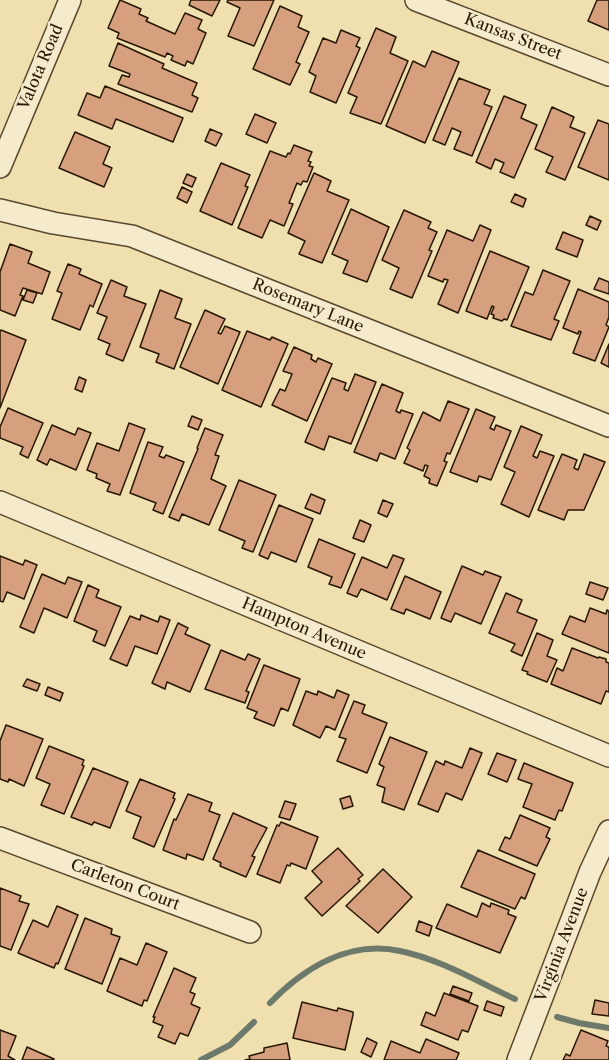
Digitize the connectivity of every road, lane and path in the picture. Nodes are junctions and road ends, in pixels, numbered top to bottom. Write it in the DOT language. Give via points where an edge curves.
graph roads {
  1 [pos="70,0"];
  2 [pos="416,0"];
  3 [pos="609,75"];
  4 [pos="7,128"];
  5 [pos="0,167"];
  6 [pos="0,210"];
  7 [pos="609,426"];
  8 [pos="0,502"];
  9 [pos="609,756"];
  10 [pos="609,831"];
  11 [pos="0,838"];
  12 [pos="250,932"];
  13 [pos="518,1060"];
  1 -- 4 [label="street, Valota Road"];
  2 -- 3 [label="street, Kansas Street"];
  4 -- 5 [label="street, Valota Road"];
  6 -- 7 [label="street, Rosemary Lane" via="132,236"];
  8 -- 9 [label="street, Hampton Avenue"];
  10 -- 13 [label="street, Virginia Avenue"];
  11 -- 12 [label="street, Carleton Court"];
}
